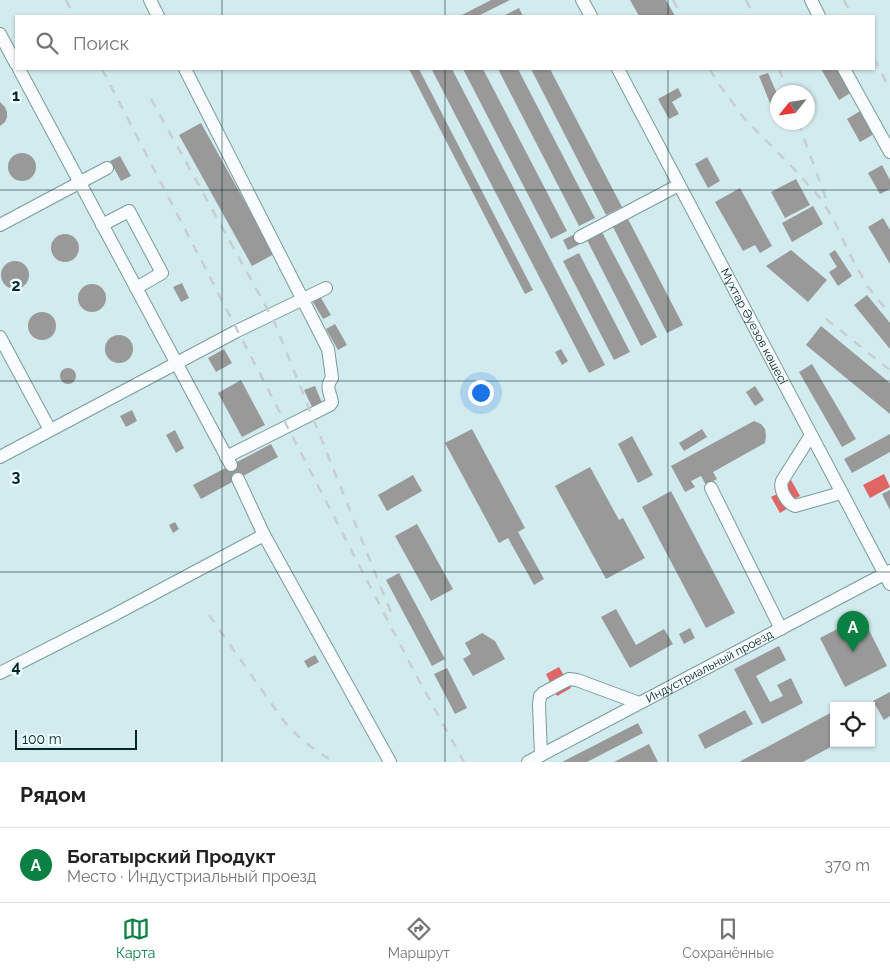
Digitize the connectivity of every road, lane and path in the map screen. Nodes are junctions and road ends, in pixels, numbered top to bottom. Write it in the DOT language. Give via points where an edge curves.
graph roads {
  1 [pos="150,0"];
  2 [pos="582,0"];
  3 [pos="811,0"];
  4 [pos="158,15"];
  5 [pos="590,15"];
  6 [pos="818,15"];
  7 [pos="0,34"];
  8 [pos="15,62"];
  9 [pos="20,70"];
  10 [pos="186,70"];
  11 [pos="619,70"];
  12 [pos="845,70"];
  13 [pos="890,152"];
  14 [pos="107,168"];
  15 [pos="79,182"];
  16 [pos="679,185"];
  17 [pos="0,225"];
  18 [pos="102,225"];
  19 [pos="580,237"];
  20 [pos="136,288"];
  21 [pos="326,288"];
  22 [pos="303,299"];
  23 [pos="0,337"];
  24 [pos="176,363"];
  25 [pos="50,430"];
  26 [pos="811,435"];
  27 [pos="0,457"];
  28 [pos="238,479"];
  29 [pos="711,488"];
  30 [pos="841,493"];
  31 [pos="264,536"];
  32 [pos="888,577"];
  33 [pos="781,629"];
  34 [pos="0,673"];
  35 [pos="639,704"];
  36 [pos="541,755"];
  37 [pos="390,762"];
  38 [pos="528,762"];
  1 -- 4 [label="street"];
  2 -- 5 [label="street"];
  3 -- 6 [label="street"];
  7 -- 8 [label="street"];
  9 -- 15 [label="street"];
  10 -- 22 [label="street"];
  11 -- 16 [label="street, Мұхтар Әуезов көшесі"];
  12 -- 13 [label="street"];
  14 -- 15 [label="street"];
  15 -- 17 [label="street"];
  15 -- 18 [label="street"];
  16 -- 19 [label="street"];
  16 -- 26 [label="street, Мұхтар Әуезов көшесі"];
  18 -- 20 [label="street"];
  18 -- 20 [label="street" via="129,211 162,273"];
  20 -- 24 [label="street"];
  21 -- 22 [label="street"];
  22 -- 24 [label="street"];
  22 -- 24 [label="street" via="328,349 332,378 328,388 332,402 229,461"];
  23 -- 25 [label="street"];
  24 -- 25 [label="street"];
  25 -- 27 [label="street"];
  26 -- 30 [label="street, Мұхтар Әуезов көшесі"];
  26 -- 30 [label="street" via="782,481 781,489 795,506"];
  28 -- 31 [label="street"];
  29 -- 33 [label="street"];
  30 -- 32 [label="street, Мұхтар Әуезов көшесі"];
  31 -- 34 [label="street"];
  31 -- 37 [label="street"];
  32 -- 33 [label="street, Индустриальный проезд"];
  33 -- 35 [label="street, Индустриальный проезд"];
  35 -- 36 [label="street, Индустриальный проезд"];
  35 -- 36 [label="street" via="569,679 540,696"];
  36 -- 38 [label="street, Индустриальный проезд"];
}
